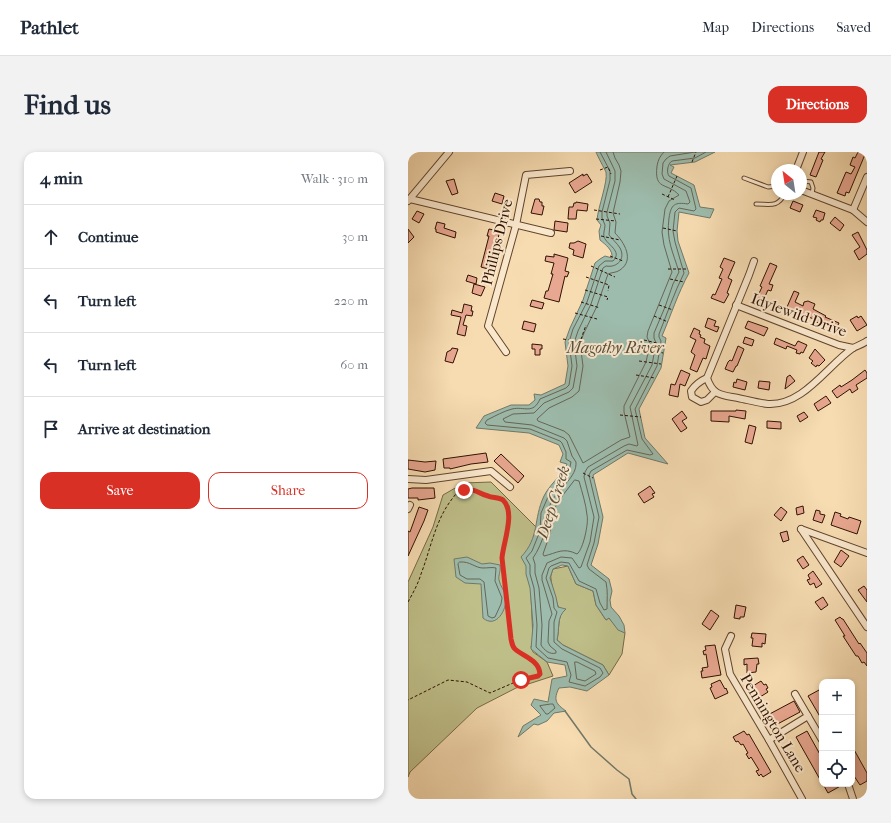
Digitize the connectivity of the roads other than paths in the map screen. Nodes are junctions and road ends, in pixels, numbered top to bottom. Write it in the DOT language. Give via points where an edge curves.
graph roads {
  1 [pos="449,152"];
  2 [pos="804,152"];
  3 [pos="799,164"];
  4 [pos="570,172"];
  5 [pos="867,177"];
  6 [pos="744,178"];
  7 [pos="807,181"];
  8 [pos="771,187"];
  9 [pos="807,192"];
  10 [pos="812,194"];
  11 [pos="409,200"];
  12 [pos="780,200"];
  13 [pos="756,204"];
  14 [pos="853,210"];
  15 [pos="867,222"];
  16 [pos="516,225"];
  17 [pos="551,233"];
  18 [pos="754,261"];
  19 [pos="736,306"];
  20 [pos="867,341"];
  21 [pos="853,348"];
  22 [pos="506,352"];
  23 [pos="707,378"];
  24 [pos="715,392"];
  25 [pos="408,479"];
  26 [pos="510,488"];
  27 [pos="867,553"];
  28 [pos="867,628"];
  29 [pos="731,636"];
  30 [pos="795,694"];
  31 [pos="808,716"];
  32 [pos="819,735"];
  33 [pos="769,740"];
  34 [pos="849,787"];
  35 [pos="802,799"];
  36 [pos="852,799"];
  1 -- 11 [label="street"];
  2 -- 3 [label="street"];
  4 -- 16 [label="street, Phillips Drive" via="526,175"];
  5 -- 14 [label="street"];
  6 -- 8 [label="lane"];
  7 -- 10 [label="lane" via="811,182"];
  9 -- 10 [label="street"];
  10 -- 14 [label="street"];
  11 -- 16 [label="street"];
  12 -- 13 [label="lane" via="774,204"];
  14 -- 15 [label="street"];
  16 -- 17 [label="street"];
  16 -- 22 [label="street, Phillips Drive" via="488,326"];
  18 -- 19 [label="street"];
  19 -- 21 [label="street, Idylewild Drive" via="838,345"];
  19 -- 23 [label="street"];
  20 -- 21 [label="street"];
  21 -- 24 [label="street" via="789,401 769,404"];
  23 -- 24 [label="street"];
  23 -- 24 [label="street" via="693,388 692,397 701,402"];
  25 -- 26 [label="street" via="426,480 491,471"];
  27 -- 28 [label="street" via="801,529"];
  29 -- 33 [label="street, Pennington Lane" via="725,649 730,674"];
  30 -- 31 [label="street"];
  31 -- 32 [label="street"];
  31 -- 33 [label="street"];
  33 -- 35 [label="street, Pennington Lane"];
  34 -- 36 [label="street"];
}
